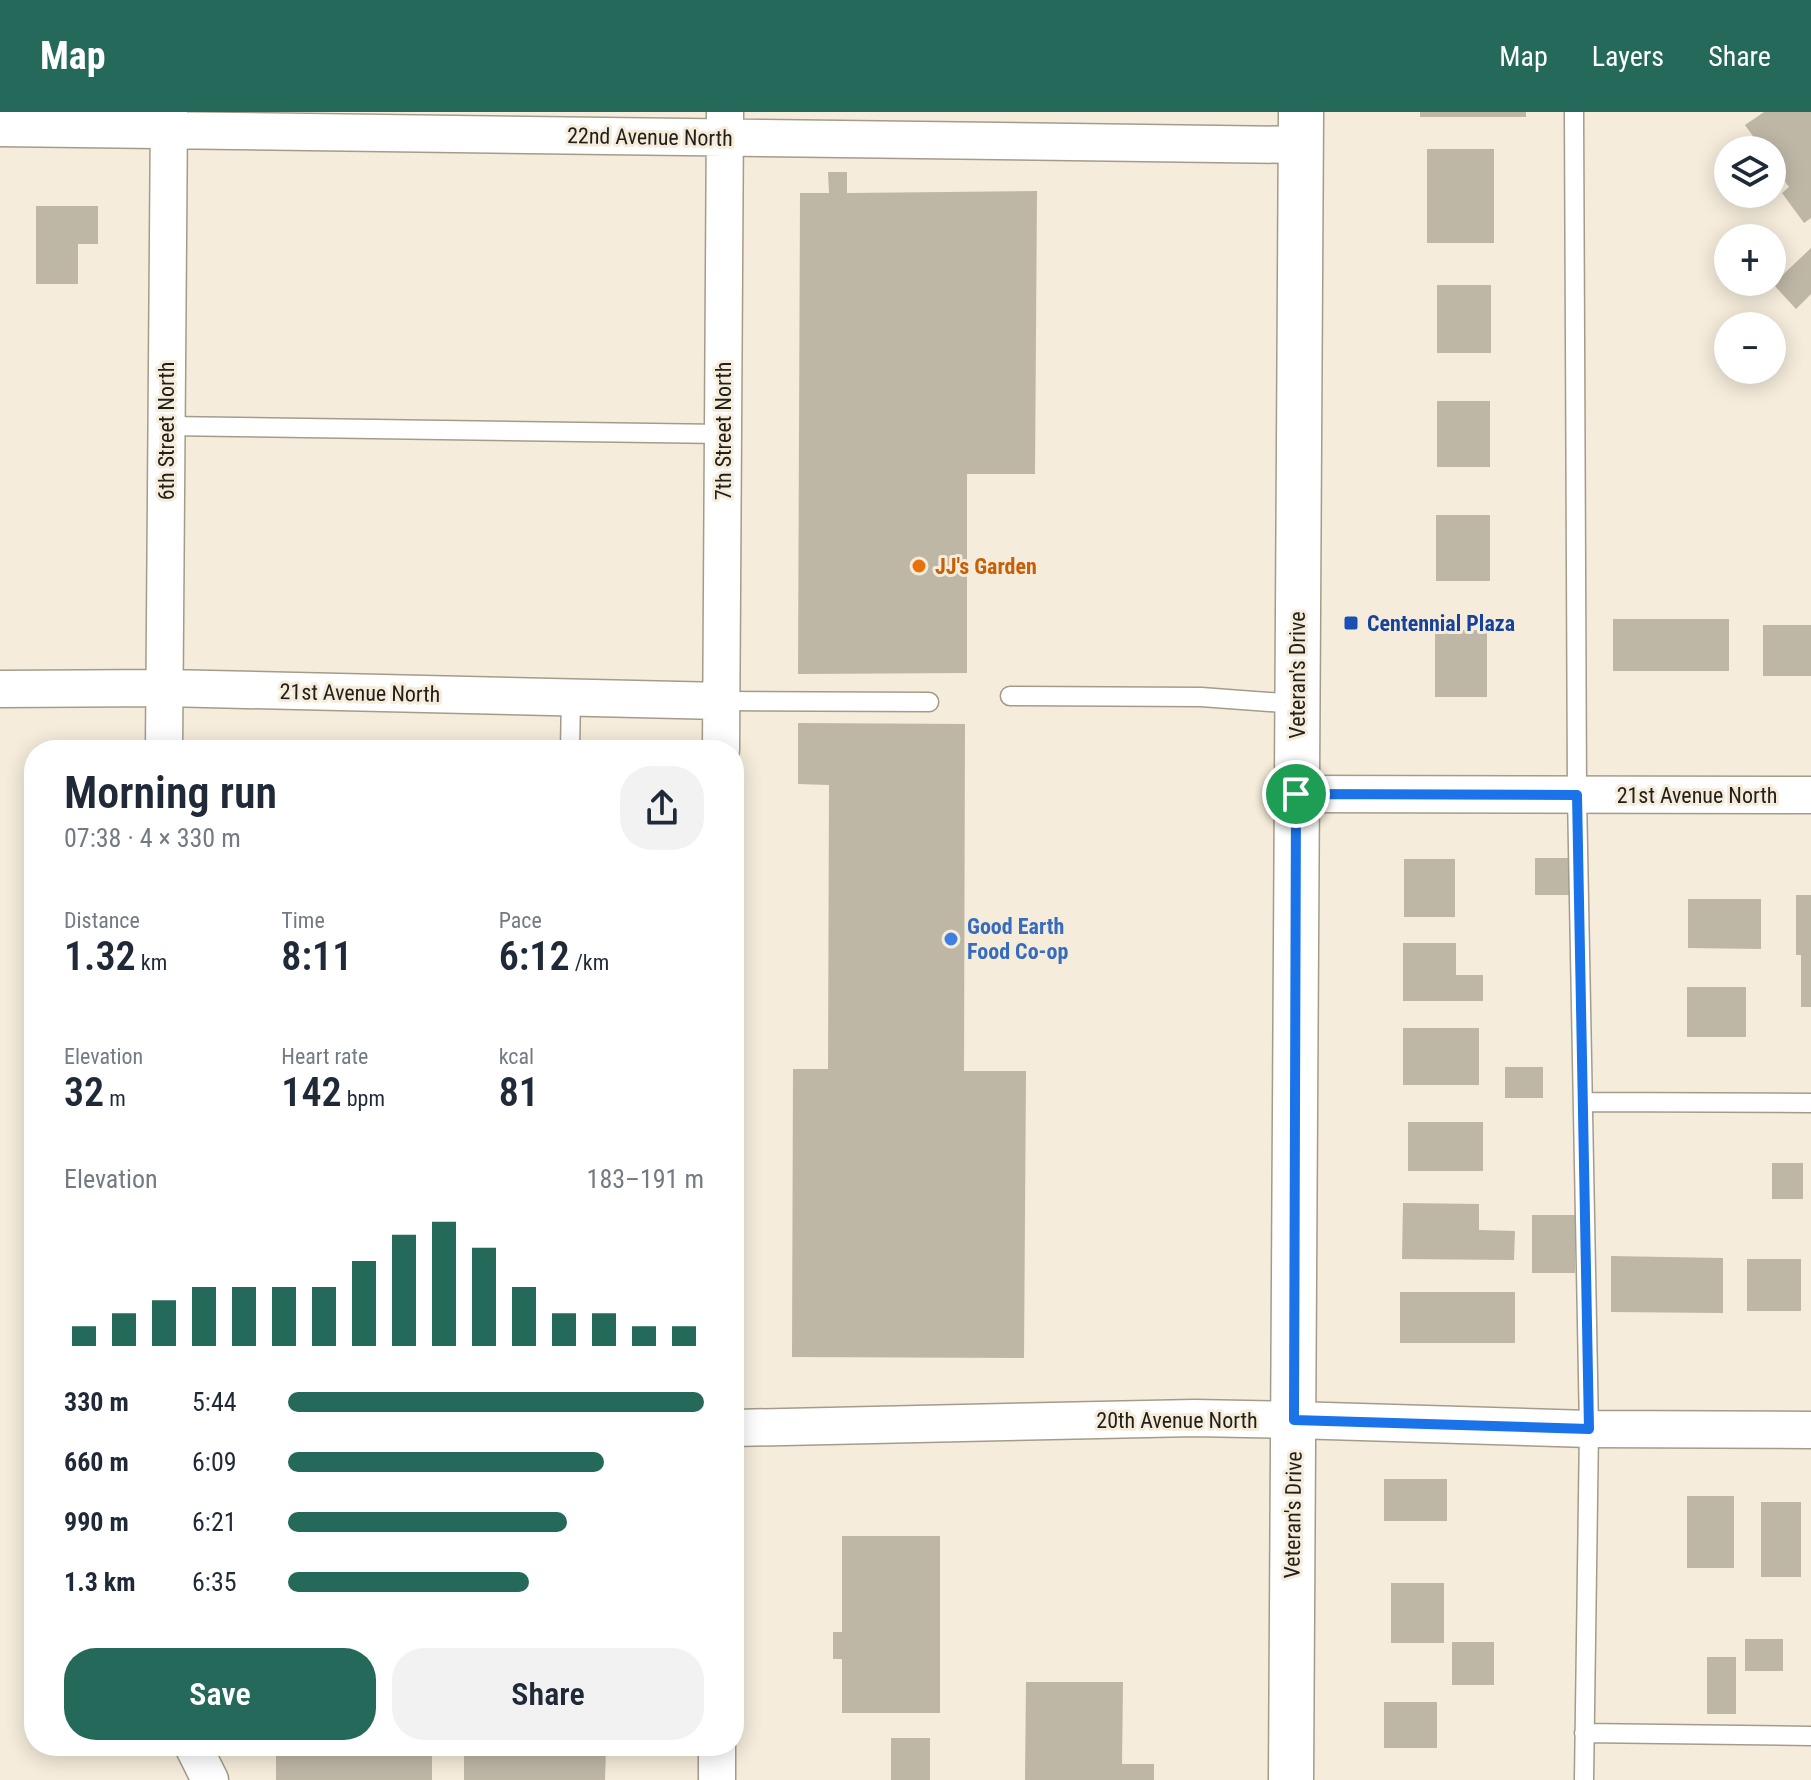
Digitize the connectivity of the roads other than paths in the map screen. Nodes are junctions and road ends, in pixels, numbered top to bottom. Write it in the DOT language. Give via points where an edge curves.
graph roads {
  1 [pos="1574,112"];
  2 [pos="169,122"];
  3 [pos="725,125"];
  4 [pos="0,128"];
  5 [pos="1300,129"];
  6 [pos="166,426"];
  7 [pos="723,434"];
  8 [pos="165,688"];
  9 [pos="0,689"];
  10 [pos="1010,696"];
  11 [pos="571,697"];
  12 [pos="721,701"];
  13 [pos="929,702"];
  14 [pos="1297,704"];
  15 [pos="164,740"];
  16 [pos="570,740"];
  17 [pos="721,740"];
  18 [pos="1296,794"];
  19 [pos="1577,795"];
  20 [pos="1811,795"];
  21 [pos="1583,1102"];
  22 [pos="1811,1103"];
  23 [pos="1294,1420"];
  24 [pos="744,1428"];
  25 [pos="1589,1429"];
  26 [pos="1811,1430"];
  27 [pos="1584,1733"];
  28 [pos="1811,1736"];
  29 [pos="198,1756"];
  30 [pos="717,1756"];
  31 [pos="210,1780"];
  32 [pos="717,1780"];
  33 [pos="1291,1780"];
  34 [pos="1584,1780"];
  1 -- 19 [label="lane"];
  2 -- 3 [label="street, 22nd Avenue North"];
  2 -- 4 [label="street, 22nd Avenue North"];
  2 -- 6 [label="street, 6th Street North"];
  3 -- 5 [label="street, 22nd Avenue North"];
  3 -- 7 [label="street, 7th Street North"];
  5 -- 14 [label="street, Veteran's Drive"];
  6 -- 7 [label="lane"];
  6 -- 8 [label="street, 6th Street North"];
  7 -- 12 [label="street, 7th Street North"];
  8 -- 9 [label="street, 21st Avenue North"];
  8 -- 11 [label="street, 21st Avenue North"];
  8 -- 15 [label="street, 6th Street North"];
  10 -- 14 [label="lane" via="1201,697"];
  11 -- 12 [label="street, 21st Avenue North"];
  11 -- 16 [label="lane"];
  12 -- 13 [label="lane"];
  12 -- 17 [label="street, 7th Street North"];
  14 -- 18 [label="street, Veteran's Drive"];
  18 -- 19 [label="street, 21st Avenue North"];
  18 -- 23 [label="street, Veteran's Drive"];
  19 -- 20 [label="street, 21st Avenue North"];
  19 -- 21 [label="lane"];
  21 -- 22 [label="lane"];
  21 -- 25 [label="lane"];
  23 -- 24 [label="street, 20th Avenue North"];
  23 -- 25 [label="street, 20th Avenue North"];
  23 -- 33 [label="street, Veteran's Drive"];
  25 -- 26 [label="street, 20th Avenue North"];
  25 -- 27 [label="lane"];
  27 -- 28 [label="lane"];
  27 -- 34 [label="lane"];
  29 -- 31 [label="street"];
  30 -- 32 [label="street"];
}
